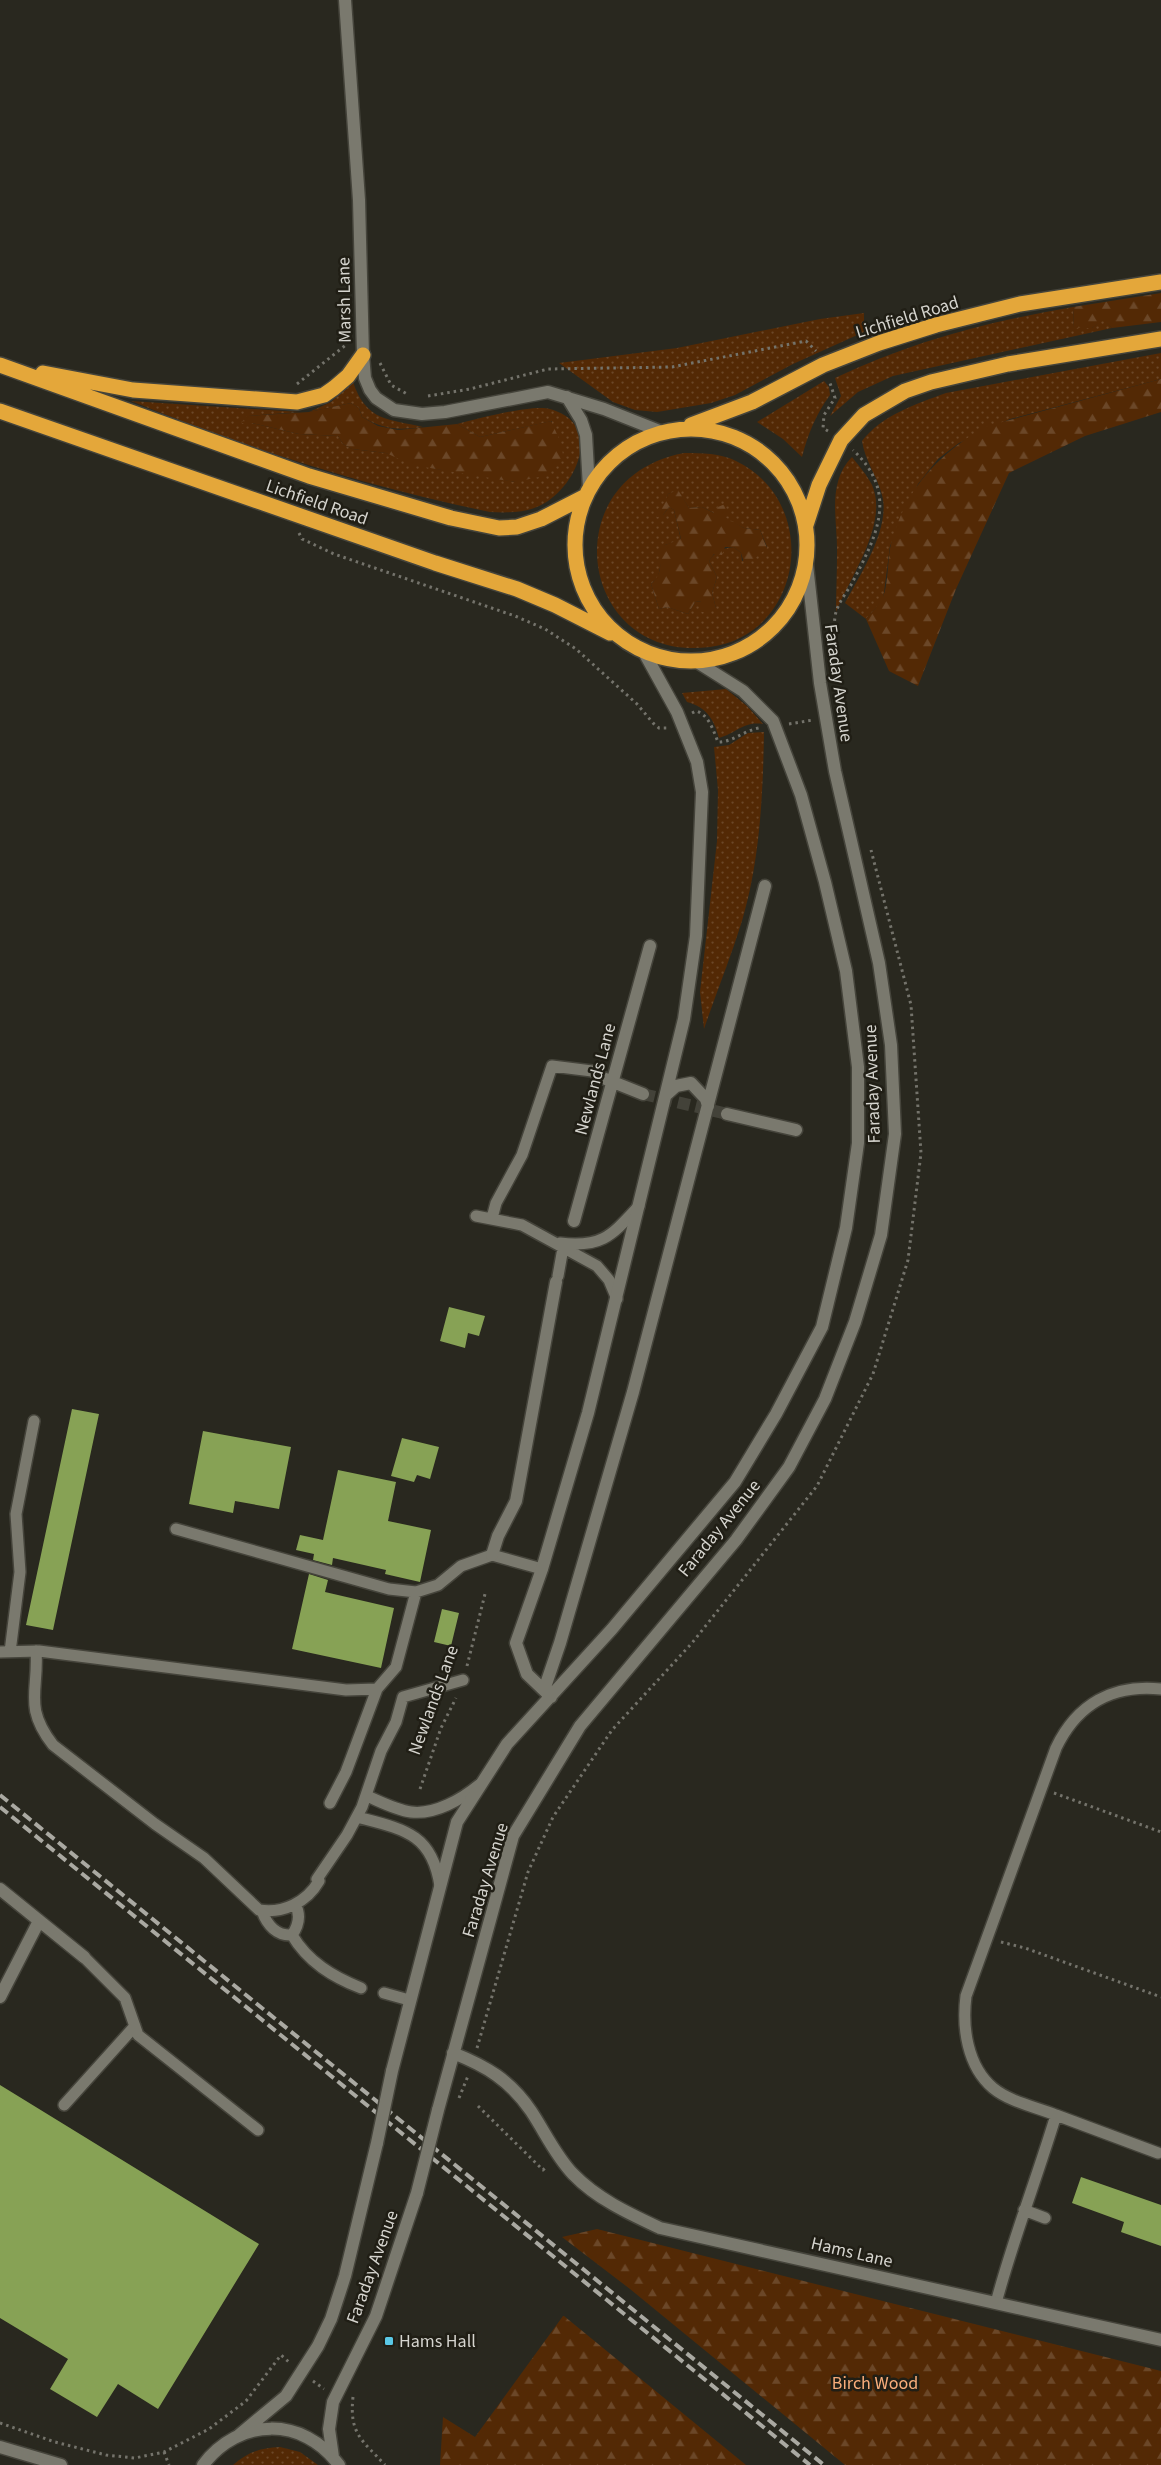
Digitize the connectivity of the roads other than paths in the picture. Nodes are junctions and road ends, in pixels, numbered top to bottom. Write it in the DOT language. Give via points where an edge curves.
graph roads {
  1 [pos="345,0"];
  2 [pos="1161,282"];
  3 [pos="1161,339"];
  4 [pos="363,355"];
  5 [pos="0,365"];
  6 [pos="567,397"];
  7 [pos="0,411"];
  8 [pos="678,430"];
  9 [pos="662,432"];
  10 [pos="587,493"];
  11 [pos="806,525"];
  12 [pos="807,565"];
  13 [pos="618,637"];
  14 [pos="645,654"];
  15 [pos="697,662"];
  16 [pos="765,886"];
  17 [pos="650,946"];
  18 [pos="608,1080"];
  19 [pos="643,1094"];
  20 [pos="666,1095"];
  21 [pos="708,1106"];
  22 [pos="727,1114"];
  23 [pos="796,1130"];
  24 [pos="640,1205"];
  25 [pos="476,1216"];
  26 [pos="492,1218"];
  27 [pos="574,1221"];
  28 [pos="558,1245"];
  29 [pos="557,1279"];
  30 [pos="617,1299"];
  31 [pos="34,1421"];
  32 [pos="176,1529"];
  33 [pos="492,1555"];
  34 [pos="542,1569"];
  35 [pos="416,1592"];
  36 [pos="36,1651"];
  37 [pos="5,1652"];
  38 [pos="464,1680"];
  39 [pos="377,1689"];
  40 [pos="1161,1689"];
  41 [pos="547,1693"];
  42 [pos="480,1785"];
  43 [pos="367,1796"];
  44 [pos="330,1803"];
  45 [pos="357,1817"];
  46 [pos="440,1886"];
  47 [pos="0,1889"];
  48 [pos="295,1904"];
  49 [pos="262,1911"];
  50 [pos="39,1922"];
  51 [pos="292,1935"];
  52 [pos="84,1957"];
  53 [pos="361,1988"];
  54 [pos="1,1992"];
  55 [pos="384,1993"];
  56 [pos="409,2000"];
  57 [pos="135,2026"];
  58 [pos="453,2053"];
  59 [pos="64,2105"];
  60 [pos="1056,2115"];
  61 [pos="258,2130"];
  62 [pos="1158,2153"];
  63 [pos="1024,2210"];
  64 [pos="1045,2218"];
  65 [pos="996,2303"];
  66 [pos="1161,2340"];
  67 [pos="239,2435"];
  68 [pos="0,2447"];
  69 [pos="336,2461"];
  70 [pos="61,2465"];
  71 [pos="203,2465"];
  1 -- 4 [label="street, Marsh Lane" via="359,200"];
  2 -- 8 [label="highway, Lichfield Road" via="1020,304 936,325 823,365 752,402"];
  3 -- 11 [label="highway" via="1008,364 905,391 864,415 841,440 819,485"];
  4 -- 5 [label="highway" via="348,376 324,395 297,402 133,390"];
  4 -- 6 [label="street, Marsh Lane" via="366,378 376,398 394,410 407,413 474,408 533,393 548,392"];
  5 -- 10 [label="highway, Lichfield Road" via="300,472 451,518 499,528 517,527 541,519"];
  6 -- 9 [label="street, Marsh Lane"];
  6 -- 10 [label="street" via="586,435"];
  7 -- 13 [label="highway, Lichfield Road" via="517,589"];
  8 -- 9 [label="highway"];
  8 -- 11 [label="highway" via="724,433 746,442 766,456 785,475 799,500"];
  9 -- 10 [label="highway" via="635,443 610,461"];
  10 -- 13 [label="highway" via="575,537 580,580 588,600"];
  11 -- 12 [label="highway"];
  12 -- 15 [label="highway" via="794,602 777,625 759,641 719,659"];
  12 -- 58 [label="street, Faraday Avenue" via="835,771 879,963 891,1045 895,1134 881,1235 852,1331 825,1399 789,1467 736,1540 580,1726 512,1836"];
  13 -- 14 [label="highway"];
  14 -- 15 [label="highway" via="673,661"];
  14 -- 20 [label="street" via="680,720 697,762 702,792 696,936 684,1019"];
  15 -- 41 [label="street, Faraday Avenue" via="743,691 775,726 800,795 846,971 858,1067 858,1143 846,1228 822,1327 735,1482 673,1558"];
  16 -- 21 [label="street, Faraday Avenue"];
  17 -- 18 [label="street, Newlands Lane"];
  18 -- 19 [label="street"];
  18 -- 26 [label="lane" via="592,1071 552,1066 522,1155 496,1203"];
  18 -- 27 [label="street, Newlands Lane"];
  20 -- 21 [label="street" via="676,1086 690,1082 706,1099"];
  20 -- 24 [label="street"];
  21 -- 41 [label="street, Faraday Avenue" via="633,1392"];
  22 -- 23 [label="street"];
  24 -- 28 [label="lane" via="619,1229 602,1240 582,1246"];
  24 -- 30 [label="street"];
  25 -- 26 [label="lane"];
  26 -- 28 [label="lane" via="522,1225"];
  28 -- 29 [label="lane"];
  28 -- 30 [label="lane" via="597,1266 609,1280"];
  29 -- 33 [label="street" via="516,1501"];
  30 -- 34 [label="street" via="588,1413"];
  31 -- 37 [label="lane" via="16,1514 20,1572"];
  32 -- 35 [label="lane" via="389,1589"];
  33 -- 34 [label="lane"];
  33 -- 35 [label="lane" via="461,1566 438,1585"];
  34 -- 41 [label="street" via="516,1643 527,1674"];
  35 -- 39 [label="lane" via="396,1667"];
  36 -- 37 [label="lane"];
  36 -- 39 [label="lane" via="346,1690"];
  36 -- 49 [label="lane" via="33,1702 42,1731 53,1745 204,1858"];
  38 -- 43 [label="lane" via="403,1696"];
  39 -- 44 [label="lane" via="346,1772"];
  40 -- 60 [label="lane" via="1119,1691 1097,1700 1066,1728 972,1977 963,2014 966,2037 979,2070 992,2087 1005,2096"];
  41 -- 42 [label="street, Faraday Avenue"];
  42 -- 43 [label="lane" via="428,1812 411,1812"];
  42 -- 46 [label="street, Faraday Avenue" via="457,1822"];
  43 -- 45 [label="lane"];
  45 -- 46 [label="lane" via="415,1836 430,1852"];
  45 -- 48 [label="lane" via="317,1879 319,1881 312,1893"];
  46 -- 56 [label="street, Faraday Avenue"];
  47 -- 50 [label="street"];
  48 -- 49 [label="lane"];
  48 -- 51 [label="lane" via="298,1919"];
  49 -- 51 [label="lane" via="271,1927 284,1936"];
  50 -- 52 [label="street"];
  50 -- 54 [label="street"];
  51 -- 53 [label="lane" via="302,1952 322,1968"];
  52 -- 57 [label="lane" via="125,1998"];
  55 -- 56 [label="lane"];
  56 -- 67 [label="street, Faraday Avenue, bridge" via="377,2143 331,2319 286,2396"];
  57 -- 59 [label="lane"];
  57 -- 61 [label="lane" via="138,2035"];
  58 -- 65 [label="street, Hams Lane" via="494,2071 511,2087 574,2176 630,2214 660,2228"];
  58 -- 69 [label="street, Faraday Avenue, bridge" via="417,2193 376,2316 332,2402 329,2429"];
  60 -- 62 [label="lane"];
  60 -- 63 [label="lane"];
  63 -- 64 [label="lane"];
  63 -- 65 [label="lane"];
  65 -- 66 [label="street, Hams Lane"];
  67 -- 69 [label="street" via="258,2429 293,2431 318,2444"];
  67 -- 71 [label="street" via="221,2446"];
  68 -- 70 [label="street"];
}
